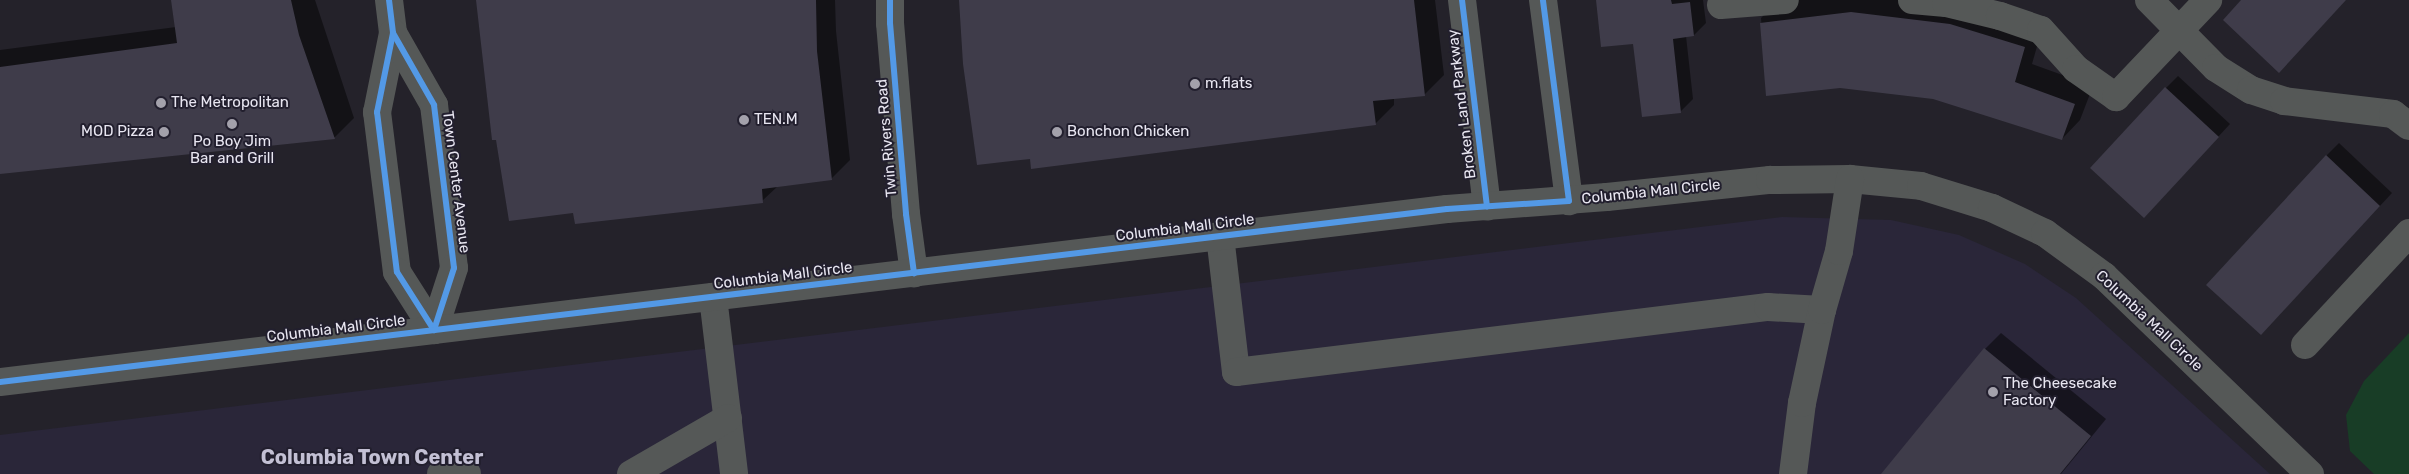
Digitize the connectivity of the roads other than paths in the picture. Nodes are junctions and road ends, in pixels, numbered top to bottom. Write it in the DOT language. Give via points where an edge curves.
graph roads {
  1 [pos="389,0"];
  2 [pos="890,0"];
  3 [pos="1462,0"];
  4 [pos="1543,0"];
  5 [pos="1784,0"];
  6 [pos="1912,0"];
  7 [pos="2149,0"];
  8 [pos="2208,0"];
  9 [pos="1721,5"];
  10 [pos="2178,31"];
  11 [pos="393,33"];
  12 [pos="2409,126"];
  13 [pos="1850,179"];
  14 [pos="1569,201"];
  15 [pos="1487,206"];
  16 [pos="2409,233"];
  17 [pos="1220,236"];
  18 [pos="914,273"];
  19 [pos="713,297"];
  20 [pos="1822,310"];
  21 [pos="434,330"];
  22 [pos="2305,345"];
  23 [pos="0,382"];
  24 [pos="728,418"];
  25 [pos="441,474"];
  26 [pos="467,474"];
  27 [pos="631,474"];
  28 [pos="734,474"];
  29 [pos="1792,474"];
  30 [pos="2310,474"];
  1 -- 11 [label="street, Town Center Avenue"];
  2 -- 18 [label="street, Twin Rivers Road" via="905,204"];
  3 -- 15 [label="street, Broken Land Parkway"];
  4 -- 14 [label="street"];
  5 -- 9 [label="street"];
  6 -- 10 [label="street" via="1946,3 2041,30 2076,68 2116,97"];
  7 -- 10 [label="street"];
  8 -- 10 [label="street"];
  10 -- 12 [label="street" via="2216,68 2251,90 2284,101 2393,114"];
  11 -- 21 [label="street, Town Center Avenue" via="377,112 396,272"];
  11 -- 21 [label="street, Town Center Avenue" via="434,105 454,268"];
  13 -- 14 [label="street, Columbia Mall Circle" via="1770,180"];
  13 -- 20 [label="street" via="1839,251"];
  13 -- 30 [label="street, Columbia Mall Circle" via="1921,186 1992,208 2044,233 2104,276"];
  14 -- 15 [label="street, Columbia Mall Circle"];
  15 -- 17 [label="street, Columbia Mall Circle"];
  16 -- 22 [label="street"];
  17 -- 18 [label="street, Columbia Mall Circle"];
  17 -- 20 [label="street" via="1236,372 1768,307"];
  18 -- 19 [label="street, Columbia Mall Circle"];
  19 -- 21 [label="street, Columbia Mall Circle"];
  19 -- 24 [label="street"];
  20 -- 29 [label="street" via="1802,402"];
  21 -- 23 [label="street, Columbia Mall Circle"];
  24 -- 27 [label="street"];
  24 -- 28 [label="street"];
  25 -- 26 [label="street"];
}
